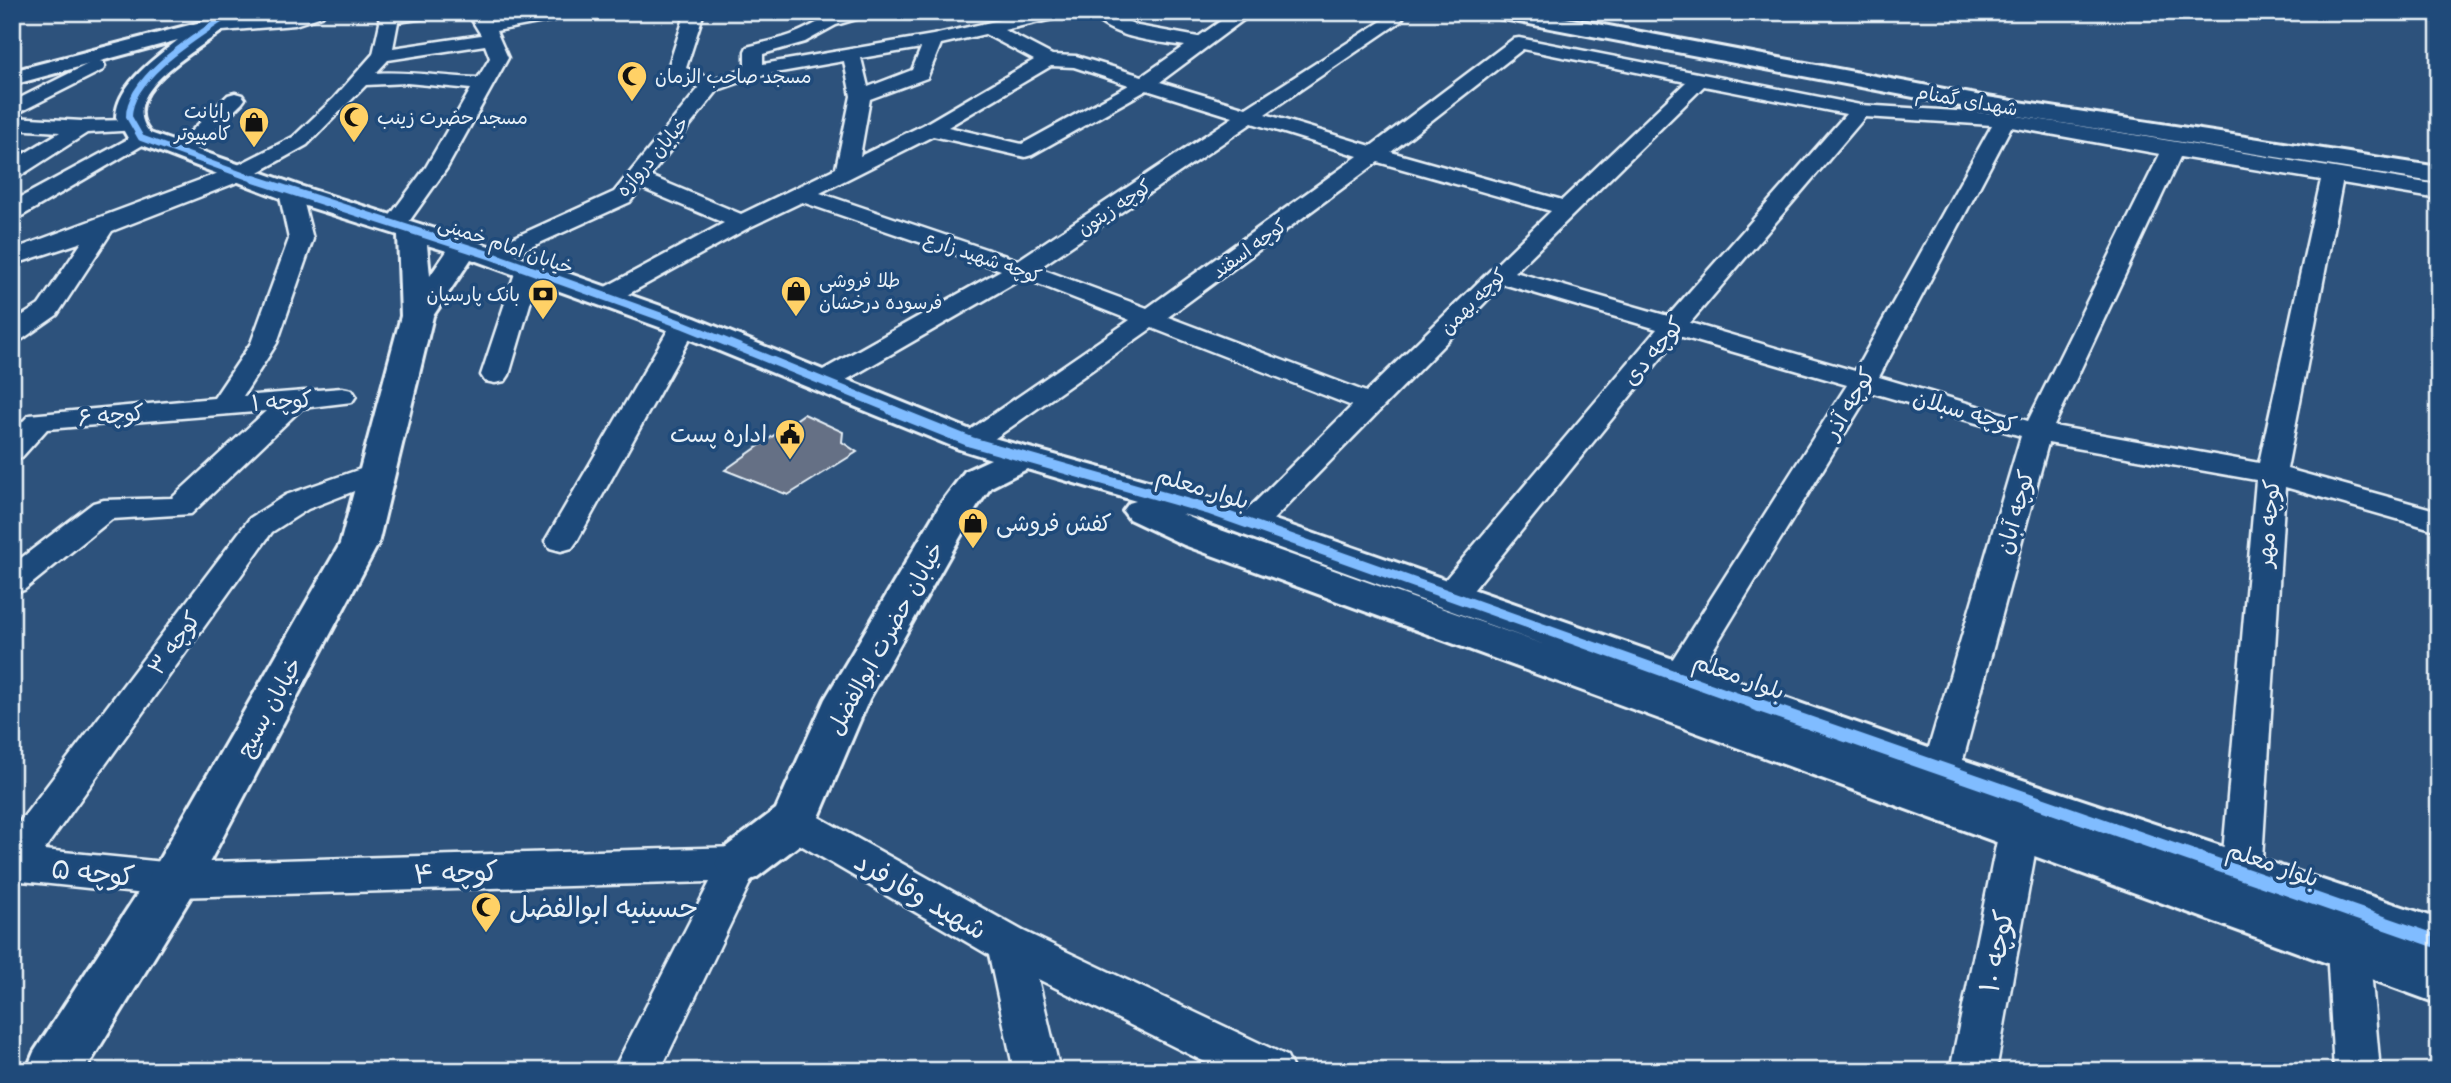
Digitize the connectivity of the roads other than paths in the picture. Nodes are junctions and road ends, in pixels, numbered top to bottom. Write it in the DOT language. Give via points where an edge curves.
graph roads {
  1 [pos="316,12"];
  2 [pos="432,12"];
  3 [pos="570,12"];
  4 [pos="695,12"];
  5 [pos="803,12"];
  6 [pos="953,12"];
  7 [pos="1060,12"];
  8 [pos="1098,12"];
  9 [pos="1245,12"];
  10 [pos="1499,12"];
  11 [pos="857,13"];
  12 [pos="387,15"];
  13 [pos="1394,18"];
  14 [pos="221,21"];
  15 [pos="822,25"];
  16 [pos="485,26"];
  17 [pos="977,30"];
  18 [pos="933,40"];
  19 [pos="1202,43"];
  20 [pos="851,53"];
  21 [pos="382,55"];
  22 [pos="1048,60"];
  23 [pos="96,66"];
  24 [pos="754,71"];
  25 [pos="152,74"];
  26 [pos="13,78"];
  27 [pos="361,80"];
  28 [pos="1699,80"];
  29 [pos="486,84"];
  30 [pos="1144,84"];
  31 [pos="711,86"];
  32 [pos="861,96"];
  33 [pos="235,99"];
  34 [pos="12,110"];
  35 [pos="1860,111"];
  36 [pos="1251,115"];
  37 [pos="2005,120"];
  38 [pos="12,123"];
  39 [pos="82,127"];
  40 [pos="930,129"];
  41 [pos="136,132"];
  42 [pos="2173,150"];
  43 [pos="181,152"];
  44 [pos="1377,155"];
  45 [pos="12,171"];
  46 [pos="846,171"];
  47 [pos="240,173"];
  48 [pos="2439,175"];
  49 [pos="2333,176"];
  50 [pos="638,179"];
  51 [pos="290,192"];
  52 [pos="2439,192"];
  53 [pos="801,194"];
  54 [pos="1567,209"];
  55 [pos="12,212"];
  56 [pos="742,222"];
  57 [pos="104,226"];
  58 [pos="404,228"];
  59 [pos="478,252"];
  60 [pos="12,258"];
  61 [pos="1021,269"];
  62 [pos="528,270"];
  63 [pos="1498,275"];
  64 [pos="605,297"];
  65 [pos="417,316"];
  66 [pos="1150,320"];
  67 [pos="684,325"];
  68 [pos="1674,325"];
  69 [pos="12,334"];
  70 [pos="495,375"];
  71 [pos="824,381"];
  72 [pos="1863,381"];
  73 [pos="342,396"];
  74 [pos="293,401"];
  75 [pos="1370,402"];
  76 [pos="223,405"];
  77 [pos="2037,432"];
  78 [pos="971,442"];
  79 [pos="12,451"];
  80 [pos="1022,458"];
  81 [pos="375,473"];
  82 [pos="2271,474"];
  83 [pos="2439,521"];
  84 [pos="1251,524"];
  85 [pos="561,541"];
  86 [pos="12,582"];
  87 [pos="1450,596"];
  88 [pos="1679,677"];
  89 [pos="1941,771"];
  90 [pos="794,822"];
  91 [pos="2019,831"];
  92 [pos="12,863"];
  93 [pos="739,864"];
  94 [pos="2241,876"];
  95 [pos="174,880"];
  96 [pos="2439,942"];
  97 [pos="1008,944"];
  98 [pos="2348,948"];
  99 [pos="2439,980"];
  100 [pos="54,1071"];
  101 [pos="636,1071"];
  102 [pos="1037,1071"];
  103 [pos="1271,1071"];
  104 [pos="1973,1071"];
  105 [pos="2357,1071"];
  1 -- 14 [label="street" via="295,20"];
  2 -- 12 [label="street"];
  3 -- 16 [label="street"];
  4 -- 31 [label="street" via="676,72"];
  5 -- 15 [label="street"];
  6 -- 17 [label="street"];
  7 -- 17 [label="street"];
  8 -- 19 [label="street" via="1126,29"];
  9 -- 19 [label="street"];
  10 -- 48 [label="street, شهدای گمنام" via="1987,104"];
  11 -- 15 [label="street"];
  12 -- 21 [label="street"];
  13 -- 36 [label="street, کوچه زیتون"];
  14 -- 25 [label="street"];
  14 -- 26 [label="street"];
  15 -- 24 [label="street" via="754,51"];
  16 -- 21 [label="street"];
  16 -- 29 [label="street" via="499,58"];
  17 -- 18 [label="street"];
  17 -- 22 [label="street"];
  18 -- 20 [label="street"];
  18 -- 32 [label="street" via="920,74"];
  19 -- 30 [label="street"];
  20 -- 24 [label="street"];
  20 -- 32 [label="street"];
  21 -- 27 [label="street"];
  22 -- 30 [label="street" via="1076,62"];
  22 -- 40 [label="street"];
  23 -- 25 [label="street"];
  23 -- 26 [label="street"];
  23 -- 34 [label="street"];
  24 -- 31 [label="street"];
  25 -- 41 [label="street" via="128,111"];
  27 -- 29 [label="street" via="407,77"];
  27 -- 47 [label="street" via="300,141"];
  28 -- 35 [label="street"];
  28 -- 44 [label="street, کوچه اسفند" via="1519,43"];
  28 -- 54 [label="street, کوچه بهمن"];
  29 -- 58 [label="street"];
  30 -- 36 [label="street"];
  30 -- 40 [label="street" via="1025,151"];
  31 -- 50 [label="street, خیابان دروازه"];
  32 -- 46 [label="street"];
  33 -- 43 [label="street"];
  35 -- 37 [label="street"];
  35 -- 68 [label="street, کوچه دی"];
  36 -- 44 [label="street"];
  36 -- 61 [label="street, کوچه زیتون"];
  37 -- 42 [label="street"];
  37 -- 72 [label="street, کوچه آذر"];
  38 -- 39 [label="street"];
  39 -- 41 [label="street"];
  39 -- 45 [label="street"];
  40 -- 46 [label="street"];
  41 -- 43 [label="street, خیابان امام خمینی"];
  41 -- 55 [label="street"];
  42 -- 49 [label="street"];
  42 -- 77 [label="street, کوچه آبان"];
  43 -- 47 [label="street, خیابان امام خمینی"];
  44 -- 54 [label="street"];
  44 -- 66 [label="street, کوچه اسفند"];
  46 -- 53 [label="street"];
  47 -- 51 [label="street, خیابان امام خمینی"];
  47 -- 57 [label="street"];
  49 -- 52 [label="street"];
  49 -- 82 [label="street, کوچه مهر"];
  50 -- 56 [label="street"];
  50 -- 59 [label="street, خیابان دروازه" via="622,197"];
  51 -- 58 [label="street, خیابان امام خمینی"];
  51 -- 76 [label="street" via="301,239 264,342"];
  53 -- 56 [label="street"];
  53 -- 61 [label="street, کوچه شهید زارع"];
  54 -- 63 [label="street, کوچه بهمن"];
  56 -- 64 [label="street"];
  57 -- 60 [label="street"];
  57 -- 69 [label="street" via="48,310"];
  58 -- 59 [label="street, خیابان امام خمینی"];
  58 -- 65 [label="street, خیابان بسیج"];
  59 -- 62 [label="street, خیابان امام خمینی"];
  59 -- 65 [label="street, خیابان بسیج"];
  61 -- 66 [label="street, کوچه شهید زارع"];
  61 -- 71 [label="street, کوچه زیتون"];
  62 -- 64 [label="street, خیابان امام خمینی"];
  62 -- 70 [label="street"];
  63 -- 68 [label="street, کوچه سبلان"];
  63 -- 75 [label="street, کوچه بهمن"];
  64 -- 67 [label="street, خیابان امام خمینی"];
  65 -- 81 [label="street, خیابان بسیج"];
  66 -- 75 [label="street, کوچه شهید زارع"];
  66 -- 78 [label="street, کوچه اسفند"];
  67 -- 71 [label="street, خیابان امام خمینی"];
  67 -- 85 [label="street"];
  68 -- 72 [label="street, کوچه سبلان"];
  68 -- 87 [label="street, کوچه دی"];
  71 -- 78 [label="street, خیابان امام خمینی"];
  72 -- 77 [label="street, کوچه سبلان"];
  72 -- 88 [label="street, کوچه آذر"];
  73 -- 74 [label="street, کوچه ۱"];
  74 -- 76 [label="street, کوچه ۱"];
  74 -- 86 [label="street" via="180,507 104,510"];
  75 -- 84 [label="street, کوچه بهمن"];
  76 -- 79 [label="street, کوچه ۶" via="38,421"];
  77 -- 82 [label="street, کوچه سبلان"];
  77 -- 89 [label="street, کوچه آبان"];
  78 -- 80 [label="street, خیابان امام خمینی"];
  80 -- 84 [label="street, بلوار معلم"];
  80 -- 90 [label="street, خیابان حضرت ابوالفضل" via="978,479 960,503 846,699"];
  80 -- 91 [label="street, بلوار معلم" via="1198,536"];
  81 -- 92 [label="street, کوچه ۳" via="297,502 261,525"];
  81 -- 95 [label="street, خیابان بسیج" via="359,544"];
  82 -- 83 [label="street, کوچه سبلان"];
  82 -- 94 [label="street, کوچه مهر"];
  84 -- 87 [label="street, بلوار معلم"];
  87 -- 88 [label="street, بلوار معلم"];
  88 -- 89 [label="street, بلوار معلم"];
  89 -- 94 [label="street, بلوار معلم"];
  90 -- 93 [label="street, خیابان حضرت ابوالفضل"];
  90 -- 97 [label="street, شهید وقارفرد"];
  91 -- 98 [label="street, بلوار معلم"];
  91 -- 104 [label="street, کوچه ۱۰"];
  92 -- 95 [label="street, کوچه ۵"];
  93 -- 95 [label="street, کوچه ۴"];
  93 -- 101 [label="street"];
  94 -- 96 [label="street, بلوار معلم"];
  95 -- 100 [label="street, خیابان بسیج"];
  97 -- 102 [label="street, شهید وقارفرد"];
  97 -- 103 [label="street"];
  98 -- 99 [label="street, بلوار معلم"];
  98 -- 105 [label="street"];
}
